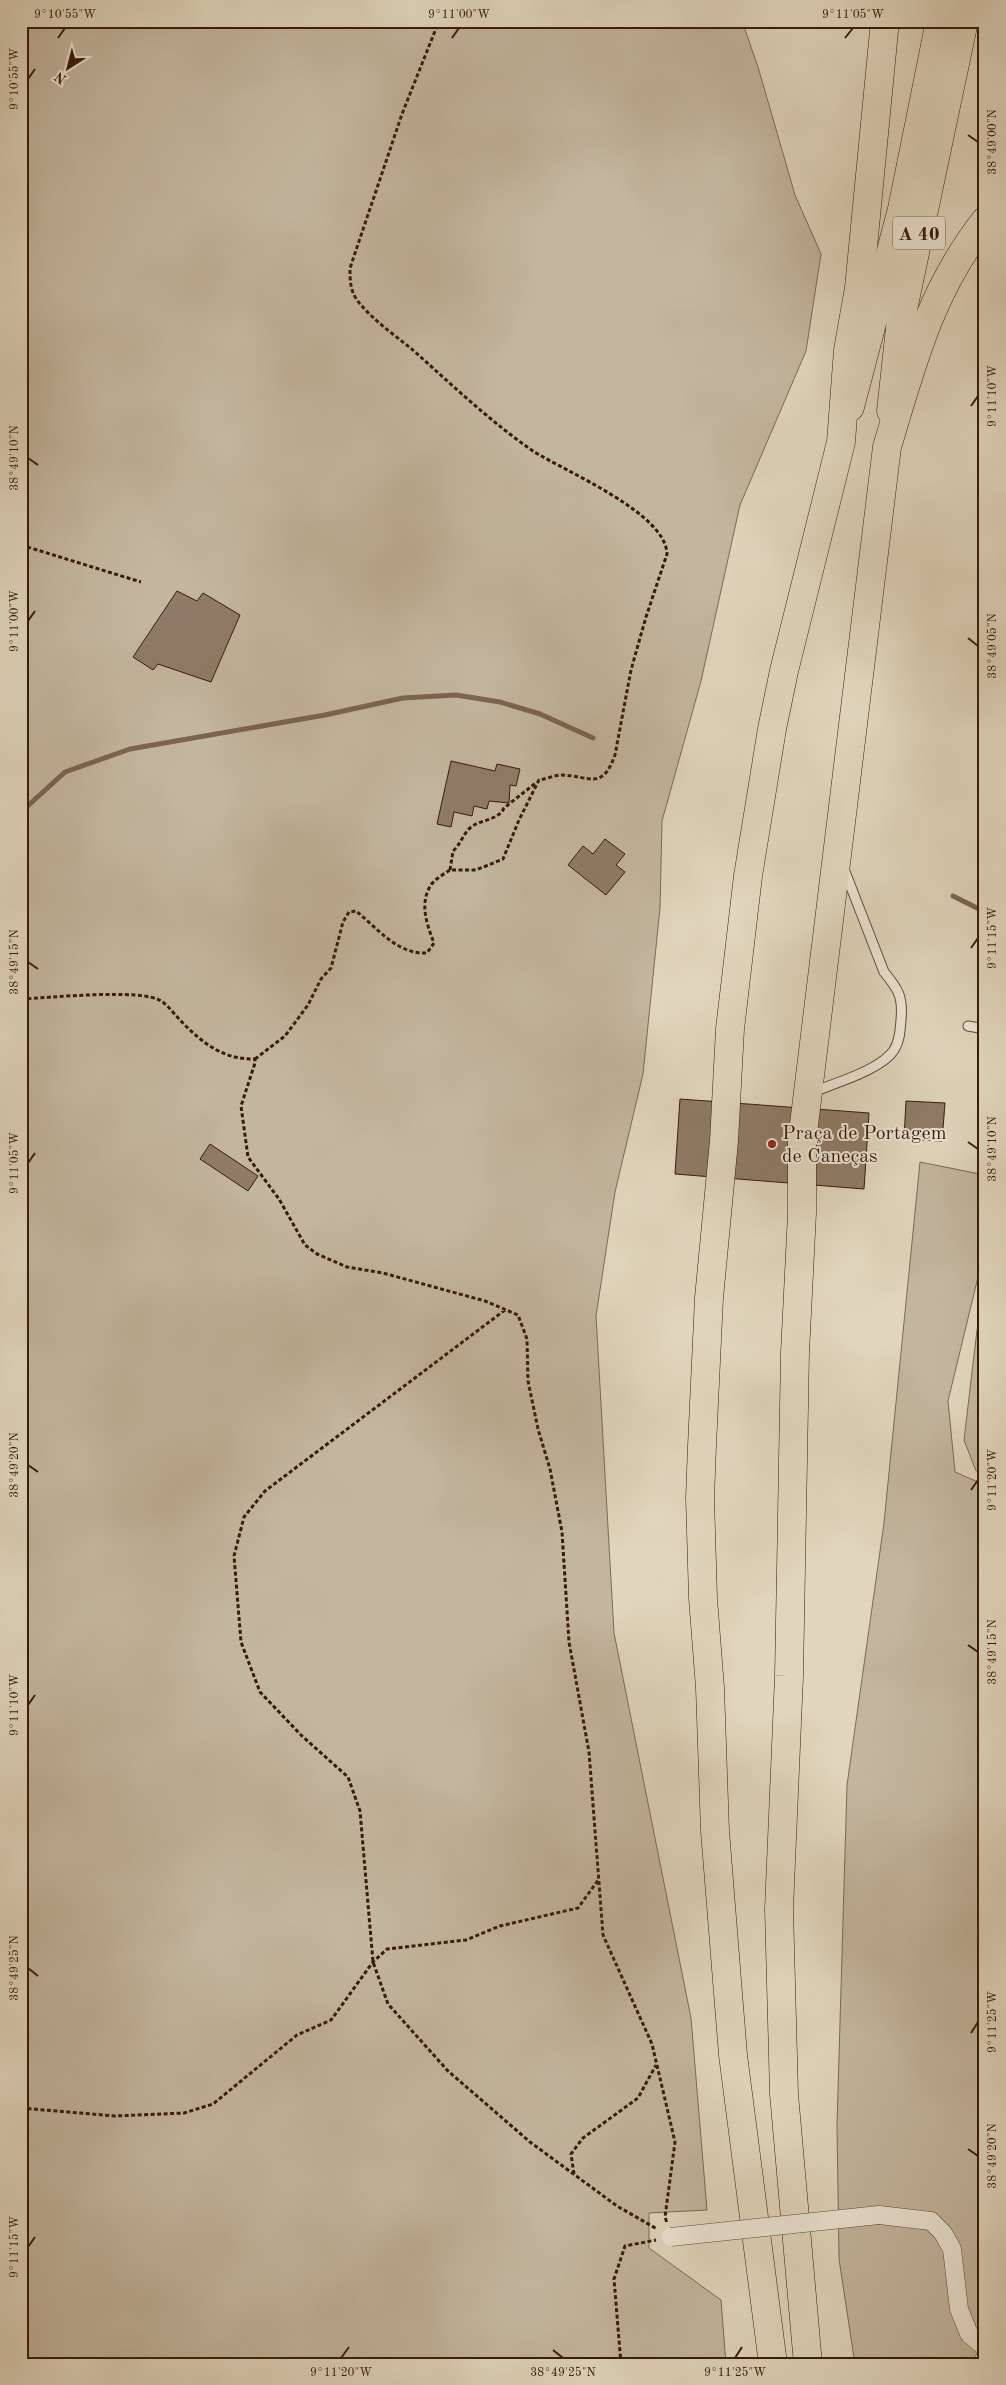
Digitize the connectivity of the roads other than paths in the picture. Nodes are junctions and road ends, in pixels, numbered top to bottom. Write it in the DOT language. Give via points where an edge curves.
graph roads {
  1 [pos="885,21"];
  2 [pos="940,21"];
  3 [pos="964,21"];
  4 [pos="985,221"];
  5 [pos="841,442"];
  6 [pos="887,447"];
  7 [pos="837,851"];
  8 [pos="968,1026"];
  9 [pos="985,1029"];
  10 [pos="808,1094"];
  11 [pos="671,2237"];
  12 [pos="801,2268"];
  13 [pos="985,2347"];
  14 [pos="770,2356"];
  15 [pos="985,2358"];
  16 [pos="808,2364"];
  17 [pos="825,2364"];
  18 [pos="982,2364"];
  1 -- 5 [label="highway" via="860,279 848,350"];
  2 -- 5 [label="highway, A 40" via="902,209"];
  3 -- 6 [label="highway, A 40" via="901,319"];
  4 -- 6 [label="highway" via="954,264 937,296 920,338"];
  5 -- 14 [label="highway" via="780,690 748,876 730,1029 724,1141 709,1298 700,1498 715,1831 733,2055"];
  6 -- 7 [label="highway"];
  7 -- 10 [label="highway"];
  7 -- 10 [label="lane" via="884,972 902,999 899,1037 894,1051 876,1065"];
  8 -- 9 [label="lane"];
  10 -- 12 [label="highway" via="802,1141 780,1909 784,2094"];
  11 -- 13 [label="street, bridge" via="879,2216 931,2221 952,2249 959,2309 969,2334"];
  12 -- 16 [label="highway"];
  12 -- 17 [label="highway"];
  15 -- 18 [label="street"];
}
